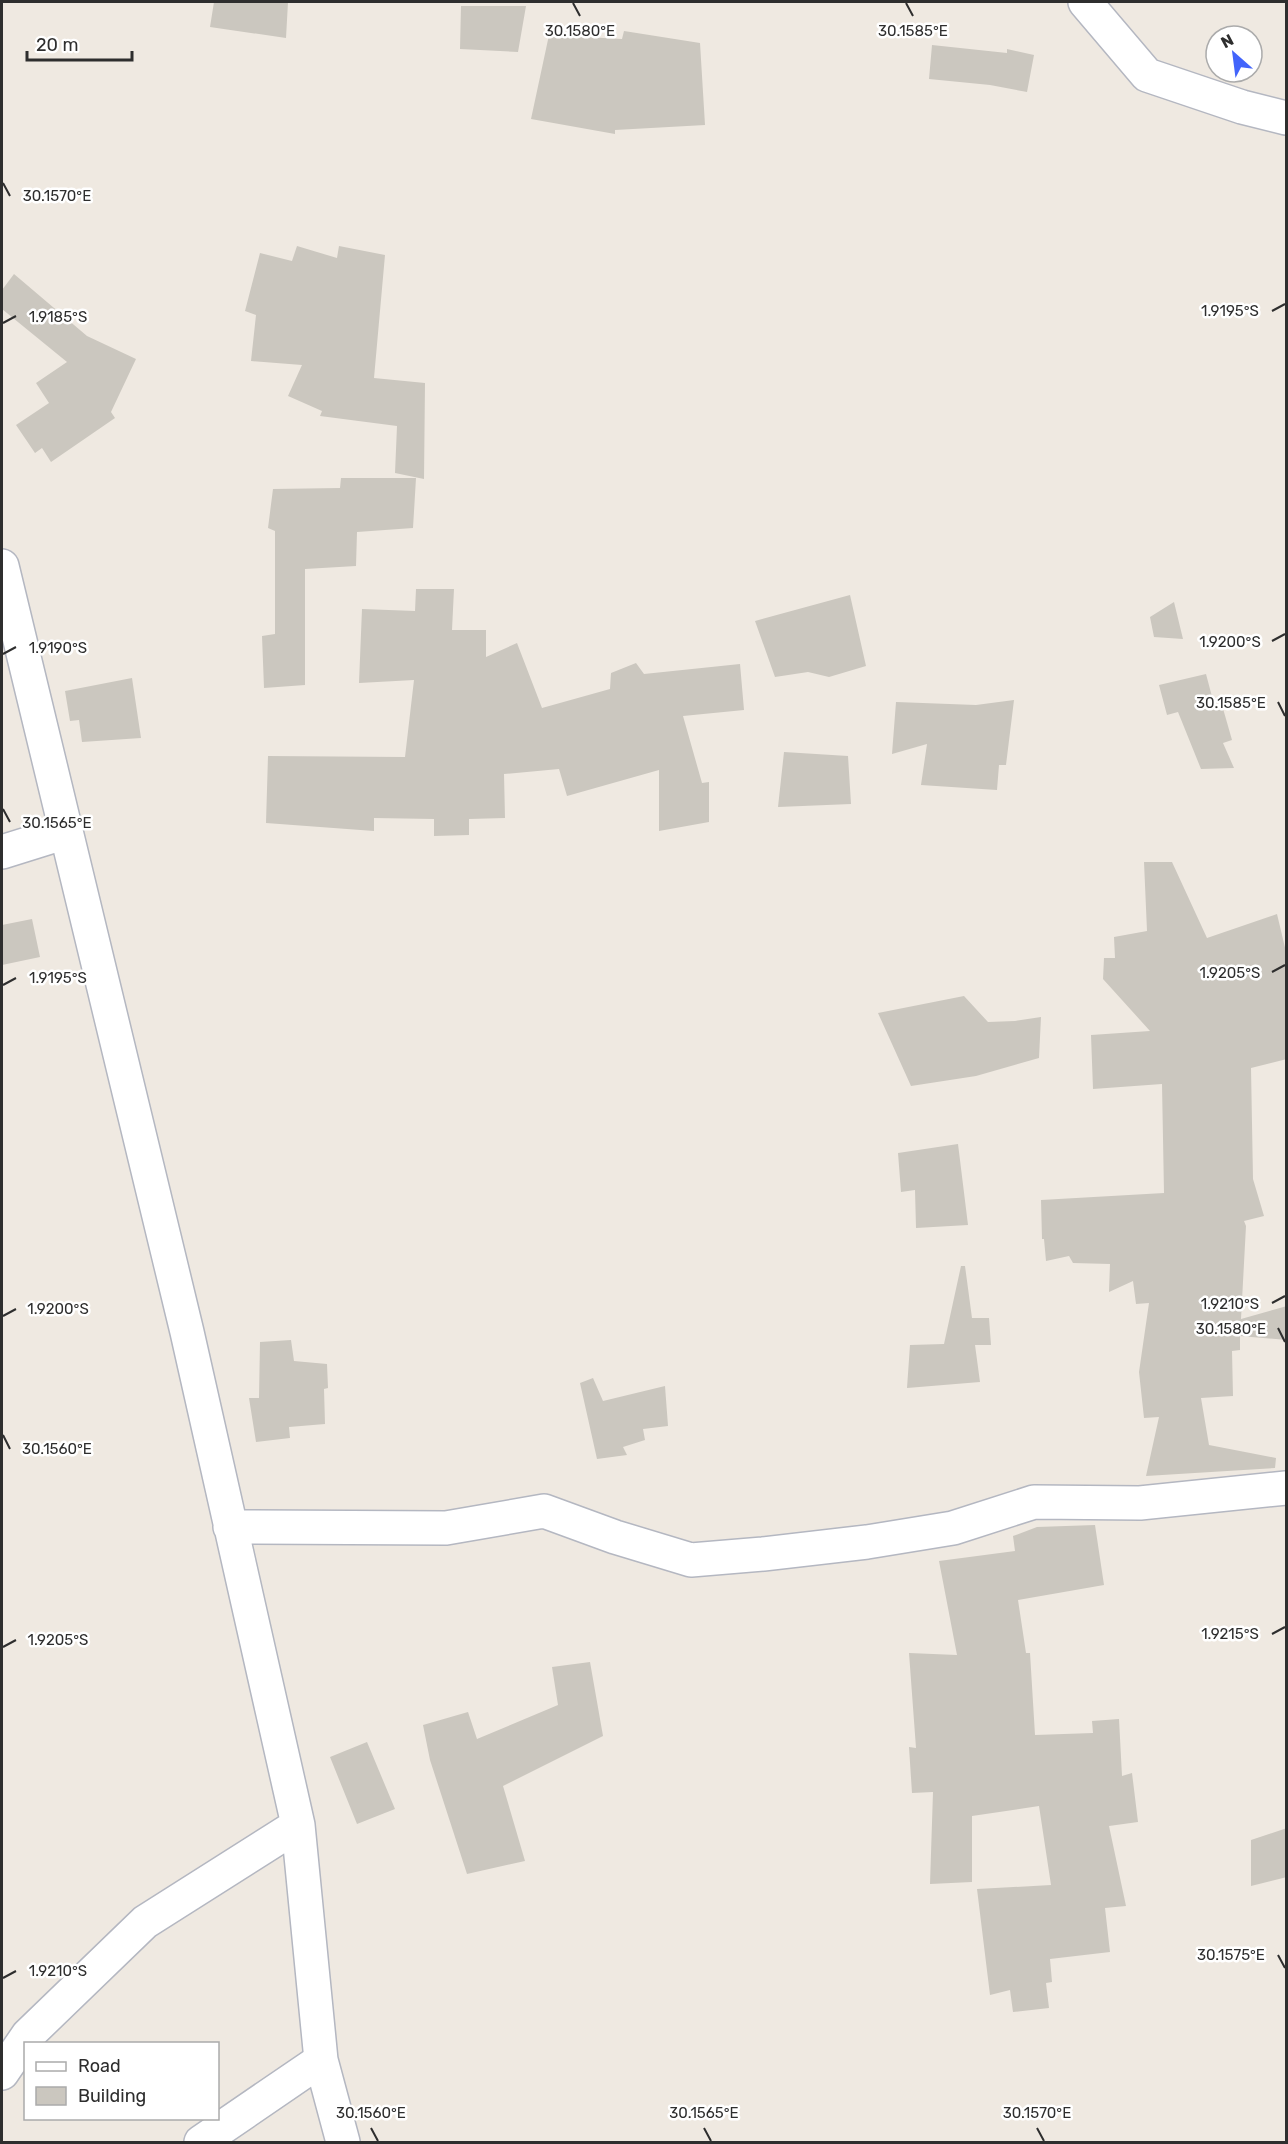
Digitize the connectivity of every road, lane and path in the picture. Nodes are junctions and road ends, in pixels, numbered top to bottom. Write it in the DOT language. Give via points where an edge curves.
graph roads {
  1 [pos="1085,2"];
  2 [pos="1287,118"];
  3 [pos="2,567"];
  4 [pos="66,831"];
  5 [pos="2,852"];
  6 [pos="1287,1488"];
  7 [pos="230,1527"];
  8 [pos="298,1825"];
  9 [pos="321,2060"];
  10 [pos="2,2073"];
  11 [pos="201,2142"];
  12 [pos="343,2142"];
  1 -- 2 [label="street" via="1147,75"];
  3 -- 4 [label="street"];
  4 -- 5 [label="street"];
  4 -- 7 [label="street"];
  6 -- 7 [label="street" via="1140,1503 1034,1502 953,1528 867,1542 691,1560 544,1511 446,1528"];
  7 -- 8 [label="street"];
  8 -- 9 [label="street"];
  8 -- 10 [label="street" via="145,1922 28,2036"];
  9 -- 11 [label="street"];
  9 -- 12 [label="street"];
}
